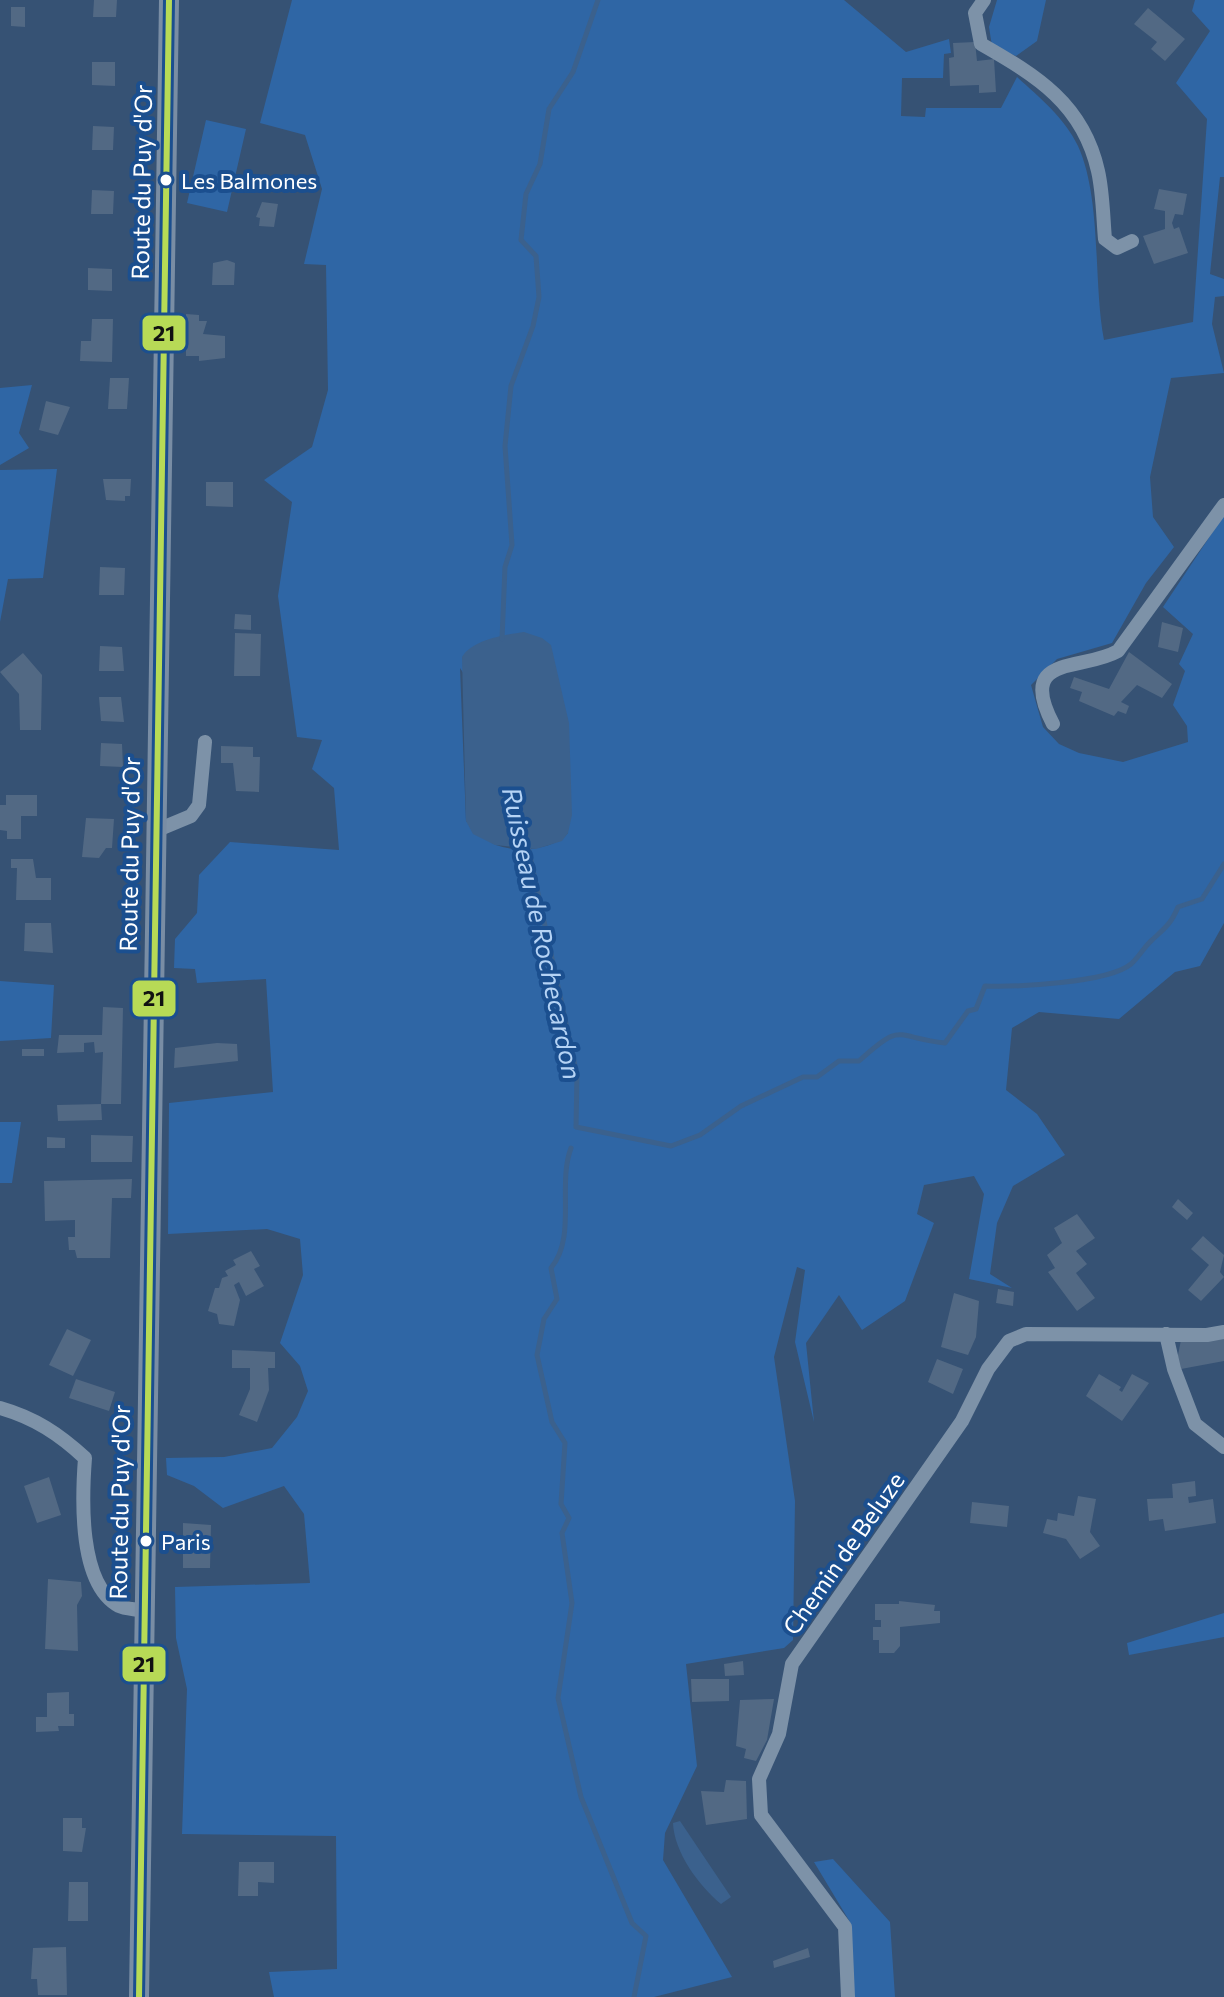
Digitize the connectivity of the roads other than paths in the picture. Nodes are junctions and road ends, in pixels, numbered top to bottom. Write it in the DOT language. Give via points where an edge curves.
graph roads {
  1 [pos="169,0"];
  2 [pos="984,0"];
  3 [pos="1132,241"];
  4 [pos="1224,505"];
  5 [pos="1053,724"];
  6 [pos="205,742"];
  7 [pos="155,831"];
  8 [pos="1224,1332"];
  9 [pos="1166,1334"];
  10 [pos="0,1408"];
  11 [pos="1224,1447"];
  12 [pos="144,1611"];
  13 [pos="139,1997"];
  14 [pos="848,1997"];
  1 -- 7 [label="main road, Route du Puy d'Or"];
  2 -- 3 [label="street" via="975,13 981,44 1055,91 1090,144 1099,173 1105,239 1117,248"];
  4 -- 5 [label="street" via="1118,651 1104,659 1063,664 1049,674 1042,688 1043,706"];
  6 -- 7 [label="street" via="199,805 191,816"];
  7 -- 12 [label="main road, Route du Puy d'Or"];
  8 -- 9 [label="street, Chemin de Beluze"];
  9 -- 11 [label="street" via="1195,1424"];
  9 -- 14 [label="street, Chemin de Beluze" via="1026,1334 1009,1341 962,1421 792,1664 779,1734 759,1779 761,1815 845,1927"];
  10 -- 12 [label="street" via="58,1434 85,1458 82,1499 88,1555 105,1594 120,1607"];
  12 -- 13 [label="main road, Route du Puy d'Or"];
}
